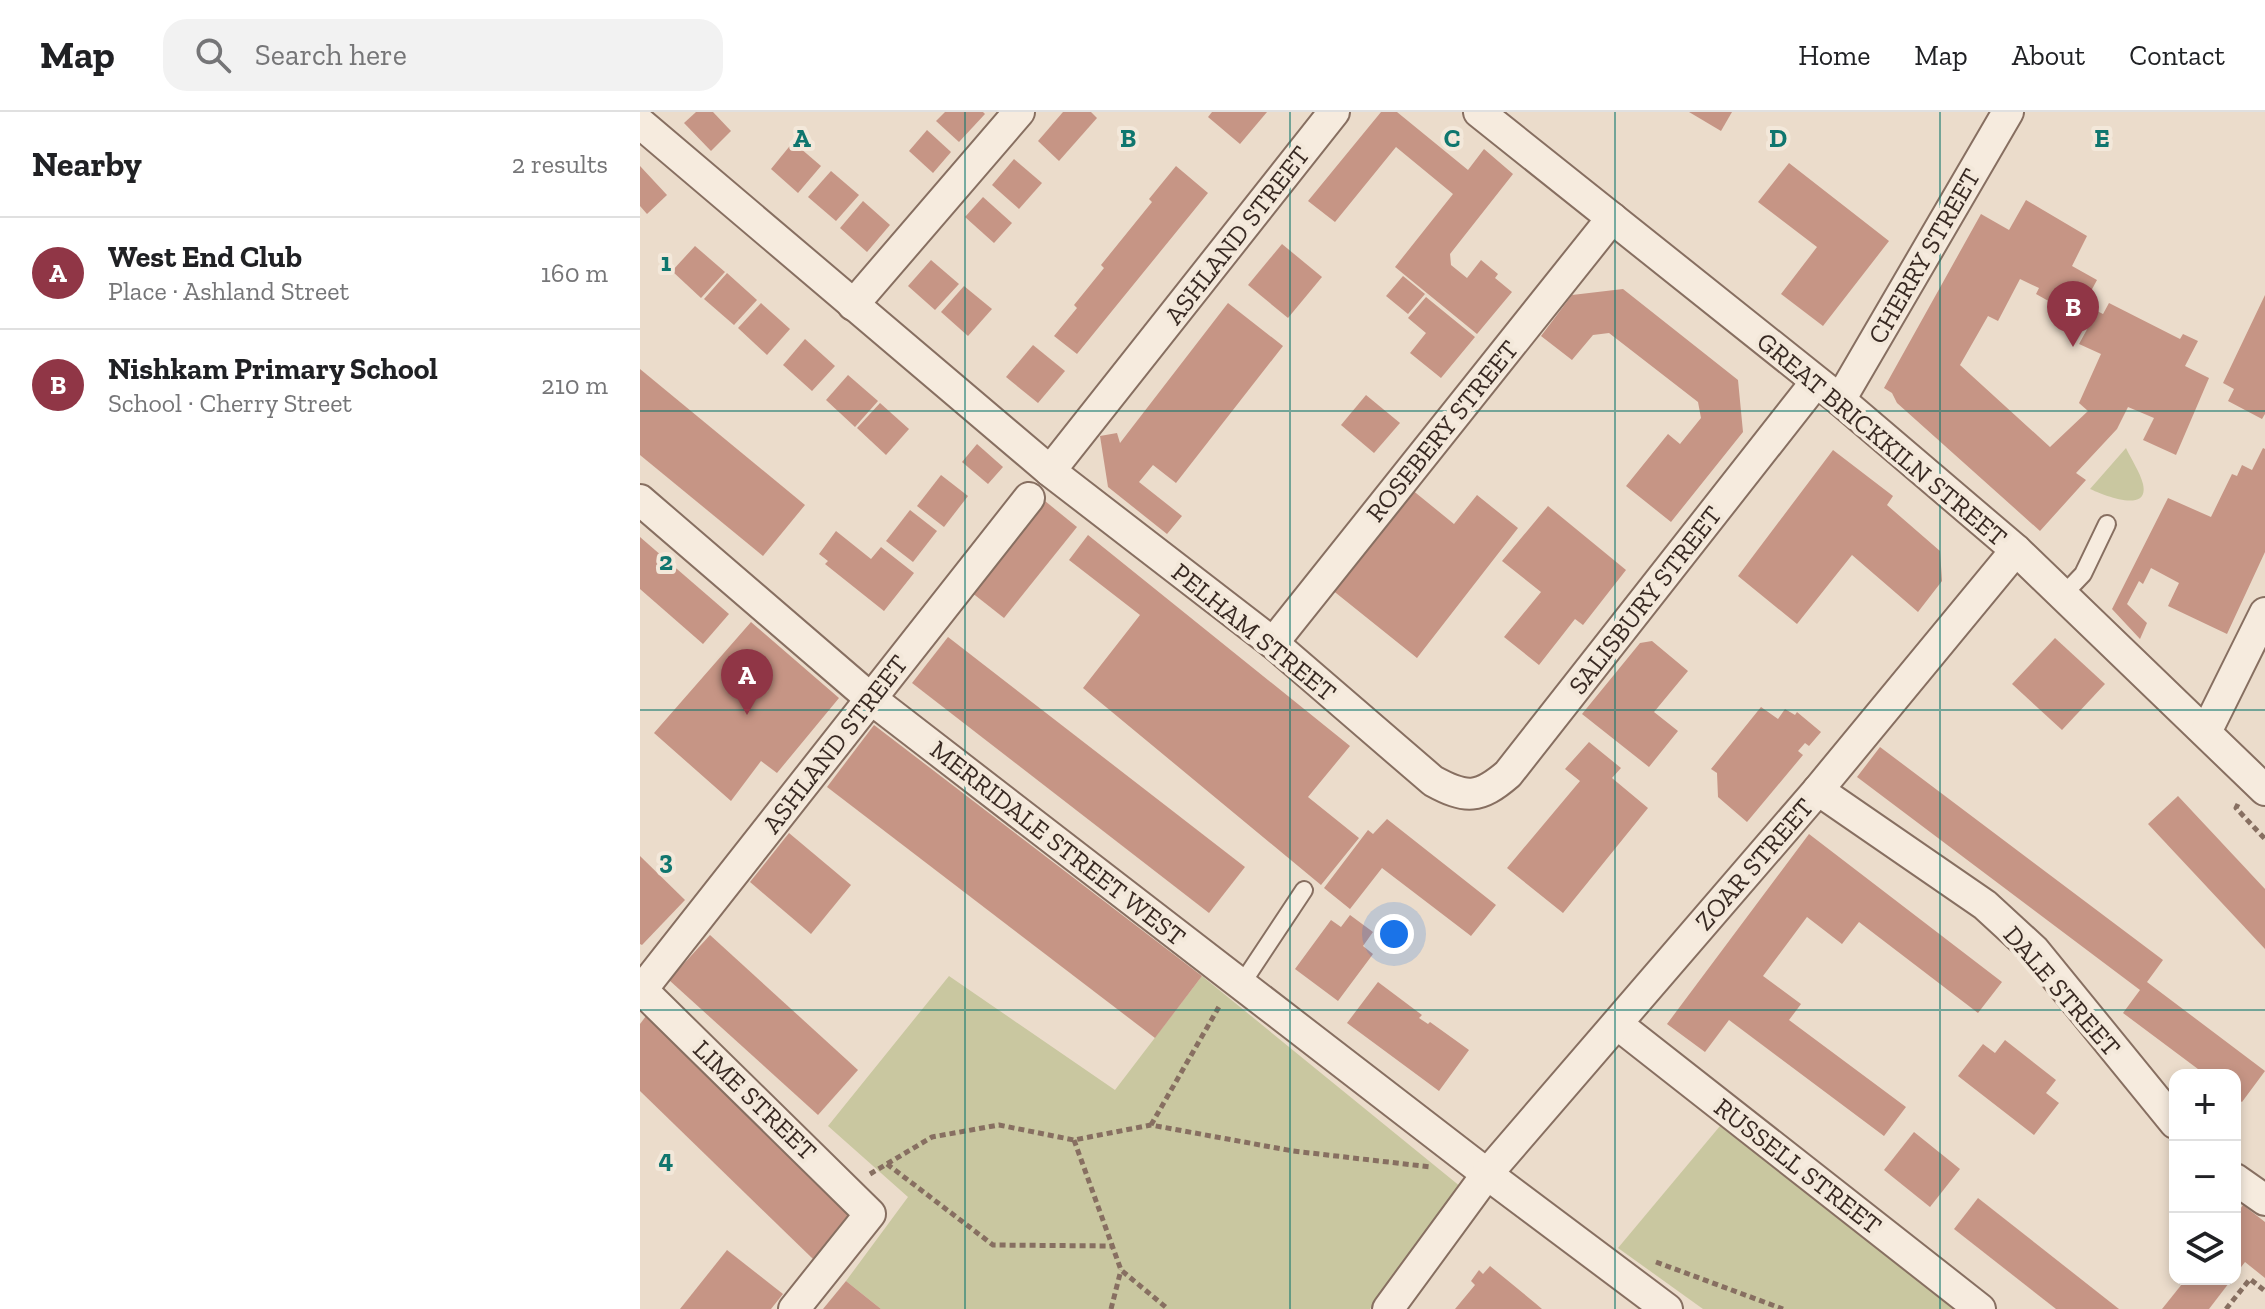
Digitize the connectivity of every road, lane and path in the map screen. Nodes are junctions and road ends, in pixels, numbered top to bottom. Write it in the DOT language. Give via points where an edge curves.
graph roads {
  1 [pos="1019,112"];
  2 [pos="1334,112"];
  3 [pos="1479,112"];
  4 [pos="2008,112"];
  5 [pos="640,123"];
  6 [pos="1612,218"];
  7 [pos="853,305"];
  8 [pos="1816,382"];
  9 [pos="1840,400"];
  10 [pos="1050,471"];
  11 [pos="1029,498"];
  12 [pos="640,500"];
  13 [pos="2107,524"];
  14 [pos="2016,550"];
  15 [pos="2063,595"];
  16 [pos="2265,613"];
  17 [pos="1273,643"];
  18 [pos="870,698"];
  19 [pos="2206,732"];
  20 [pos="1818,790"];
  21 [pos="2265,790"];
  22 [pos="1458,794"];
  23 [pos="1304,890"];
  24 [pos="1238,982"];
  25 [pos="641,990"];
  26 [pos="1617,1024"];
  27 [pos="2169,1116"];
  28 [pos="1151,1125"];
  29 [pos="1074,1140"];
  30 [pos="887,1164"];
  31 [pos="1443,1168"];
  32 [pos="1487,1174"];
  33 [pos="2241,1183"];
  34 [pos="845,1189"];
  35 [pos="2265,1200"];
  36 [pos="1113,1246"];
  37 [pos="1648,1259"];
  38 [pos="1121,1270"];
  39 [pos="2265,1291"];
  40 [pos="794,1309"];
  41 [pos="1111,1309"];
  42 [pos="1168,1309"];
  43 [pos="1388,1309"];
  44 [pos="1667,1309"];
  45 [pos="1783,1309"];
  46 [pos="1980,1309"];
  47 [pos="2226,1309"];
  1 -- 7 [label="street"];
  2 -- 10 [label="street, ASHLAND STREET"];
  3 -- 6 [label="street, GREAT BRICKKILN STREET"];
  4 -- 9 [label="street, CHERRY STREET"];
  5 -- 7 [label="street, PELHAM STREET"];
  6 -- 8 [label="street, GREAT BRICKKILN STREET"];
  6 -- 17 [label="street, ROSEBERY STREET"];
  7 -- 10 [label="street, PELHAM STREET"];
  8 -- 9 [label="street, GREAT BRICKKILN STREET"];
  8 -- 22 [label="street, SALISBURY STREET" via="1508,774 1479,794"];
  9 -- 14 [label="street, GREAT BRICKKILN STREET"];
  10 -- 17 [label="street, PELHAM STREET"];
  11 -- 18 [label="street, ASHLAND STREET"];
  12 -- 18 [label="street, MERRIDALE STREET WEST"];
  13 -- 15 [label="lane" via="2083,574"];
  14 -- 15 [label="street, GREAT BRICKKILN STREET"];
  14 -- 20 [label="street, ZOAR STREET"];
  15 -- 19 [label="street, GREAT BRICKKILN STREET"];
  16 -- 19 [label="street"];
  17 -- 22 [label="street, PELHAM STREET" via="1433,781"];
  18 -- 24 [label="street, MERRIDALE STREET WEST"];
  18 -- 25 [label="street, ASHLAND STREET"];
  19 -- 21 [label="street, GREAT BRICKKILN STREET"];
  20 -- 26 [label="street, ZOAR STREET"];
  20 -- 27 [label="street, DALE STREET" via="1985,905 2034,950"];
  23 -- 24 [label="lane"];
  24 -- 28 [label="path"];
  24 -- 32 [label="street, MERRIDALE STREET WEST"];
  25 -- 34 [label="street, LIME STREET"];
  26 -- 32 [label="street, ZOAR STREET"];
  26 -- 46 [label="street, RUSSELL STREET"];
  28 -- 29 [label="path"];
  28 -- 31 [label="path" via="1293,1151"];
  29 -- 30 [label="path" via="999,1125 932,1137"];
  29 -- 36 [label="path"];
  30 -- 34 [label="path"];
  30 -- 36 [label="path" via="993,1245"];
  32 -- 43 [label="street, ZOAR STREET"];
  32 -- 44 [label="street, MERRIDALE STREET WEST"];
  33 -- 35 [label="street"];
  34 -- 40 [label="street, LIME STREET" via="870,1214"];
  36 -- 38 [label="path"];
  37 -- 45 [label="path"];
  38 -- 41 [label="path"];
  38 -- 42 [label="path"];
  39 -- 47 [label="path" via="2250,1279"];
}
